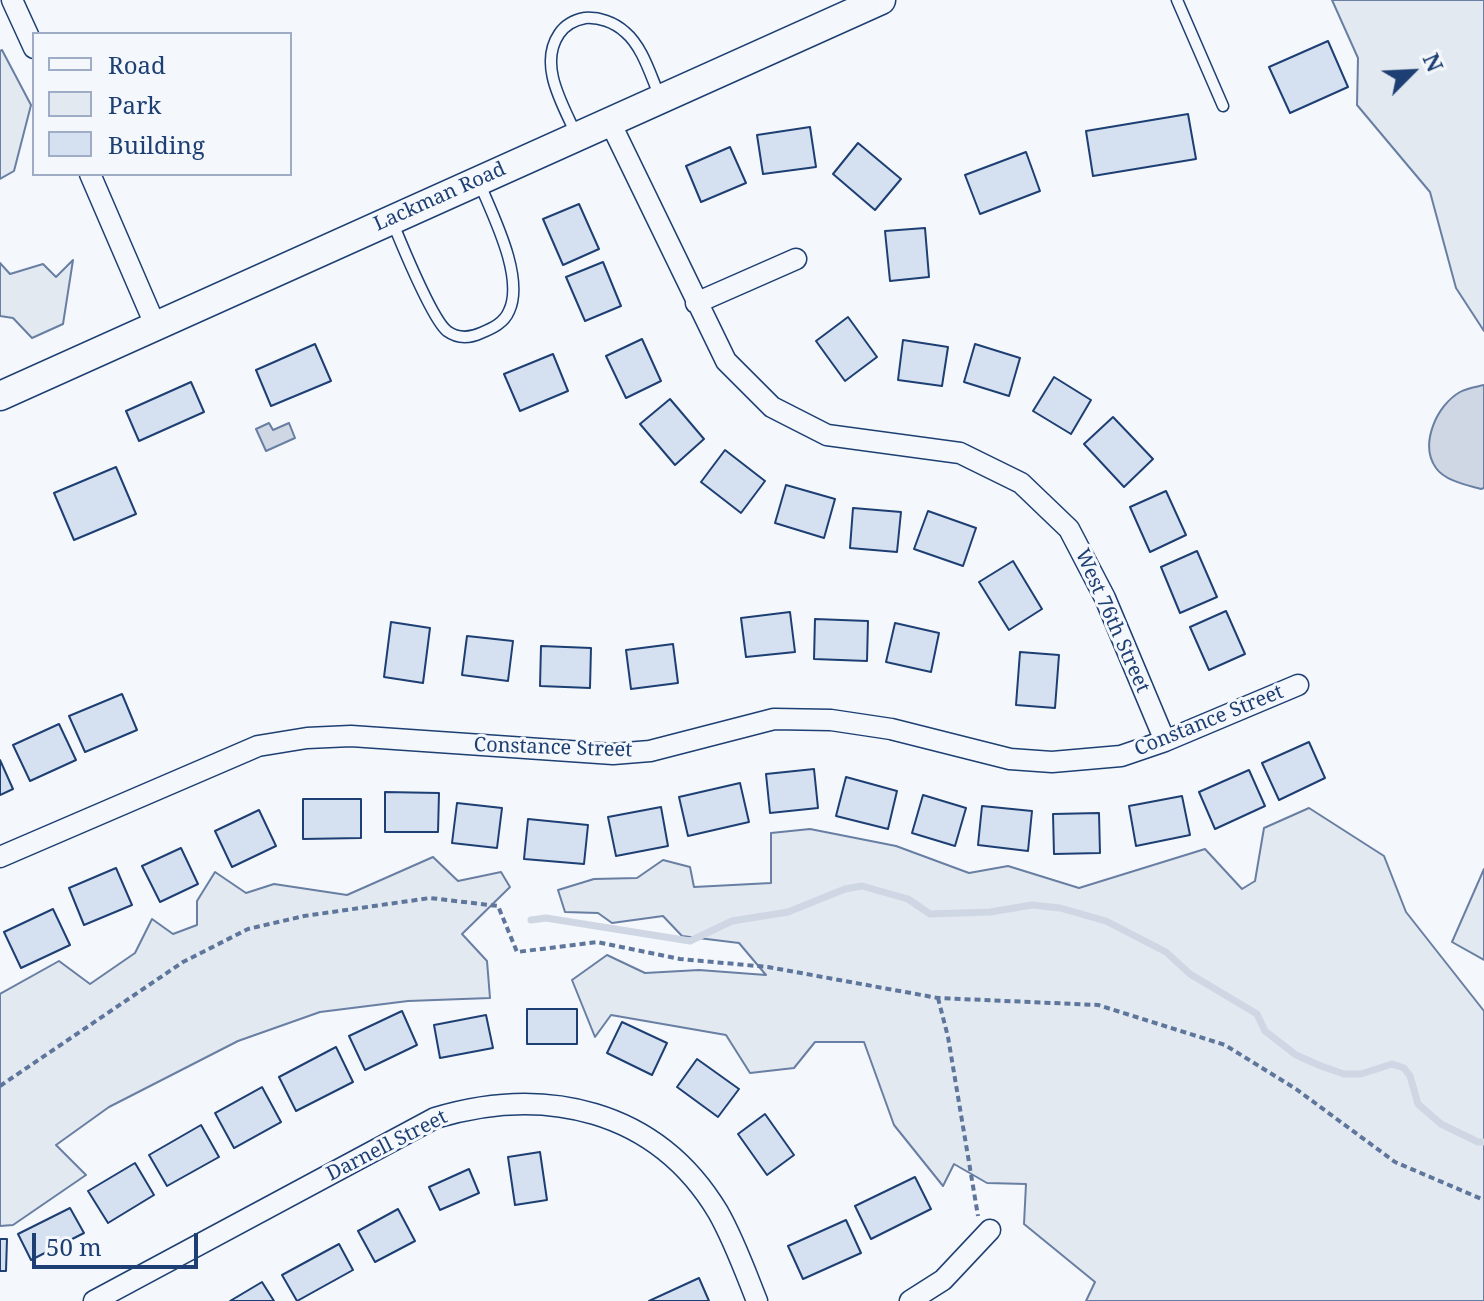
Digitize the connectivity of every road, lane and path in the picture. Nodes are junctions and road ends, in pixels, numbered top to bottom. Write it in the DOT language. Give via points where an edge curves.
graph roads {
  1 [pos="12,0"];
  2 [pos="881,0"];
  3 [pos="1177,0"];
  4 [pos="32,44"];
  5 [pos="661,99"];
  6 [pos="1223,106"];
  7 [pos="610,122"];
  8 [pos="578,137"];
  9 [pos="91,176"];
  10 [pos="478,180"];
  11 [pos="390,219"];
  12 [pos="796,259"];
  13 [pos="696,303"];
  14 [pos="156,327"];
  15 [pos="0,396"];
  16 [pos="1298,685"];
  17 [pos="1165,741"];
  18 [pos="0,857"];
  19 [pos="938,998"];
  20 [pos="0,1086"];
  21 [pos="1484,1200"];
  22 [pos="990,1230"];
  23 [pos="94,1301"];
  24 [pos="757,1301"];
  25 [pos="910,1301"];
  1 -- 4 [label="street"];
  2 -- 5 [label="main road, Lackman Road"];
  3 -- 6 [label="lane"];
  5 -- 7 [label="main road, Lackman Road"];
  5 -- 8 [label="lane" via="626,32 605,20 576,20 555,41 552,67 555,87"];
  7 -- 8 [label="main road, Lackman Road"];
  7 -- 13 [label="street, West 76th Street"];
  8 -- 10 [label="main road, Lackman Road"];
  9 -- 14 [label="street"];
  10 -- 11 [label="main road, Lackman Road"];
  10 -- 11 [label="lane" via="514,285 509,311 497,326 461,338 445,330"];
  11 -- 14 [label="main road, Lackman Road"];
  12 -- 13 [label="street"];
  13 -- 17 [label="street, West 76th Street" via="726,361 772,407 827,435 960,453 1021,483 1069,529 1105,598"];
  14 -- 15 [label="main road, Lackman Road"];
  16 -- 17 [label="street, Constance Street"];
  17 -- 18 [label="street, Constance Street" via="1121,756 1052,762 1010,759 831,720 774,719 650,751 613,754 351,736 307,738 258,746"];
  19 -- 20 [label="path" via="597,942 517,952 498,906 430,898 248,929 183,962"];
  19 -- 21 [label="path" via="1098,1005 1225,1045 1296,1089 1395,1162"];
  19 -- 22 [label="path" via="977,1215"];
  22 -- 25 [label="street" via="943,1280"];
  23 -- 24 [label="street, Darnell Street" via="435,1118 514,1103 582,1110 664,1149 717,1210"];
}
